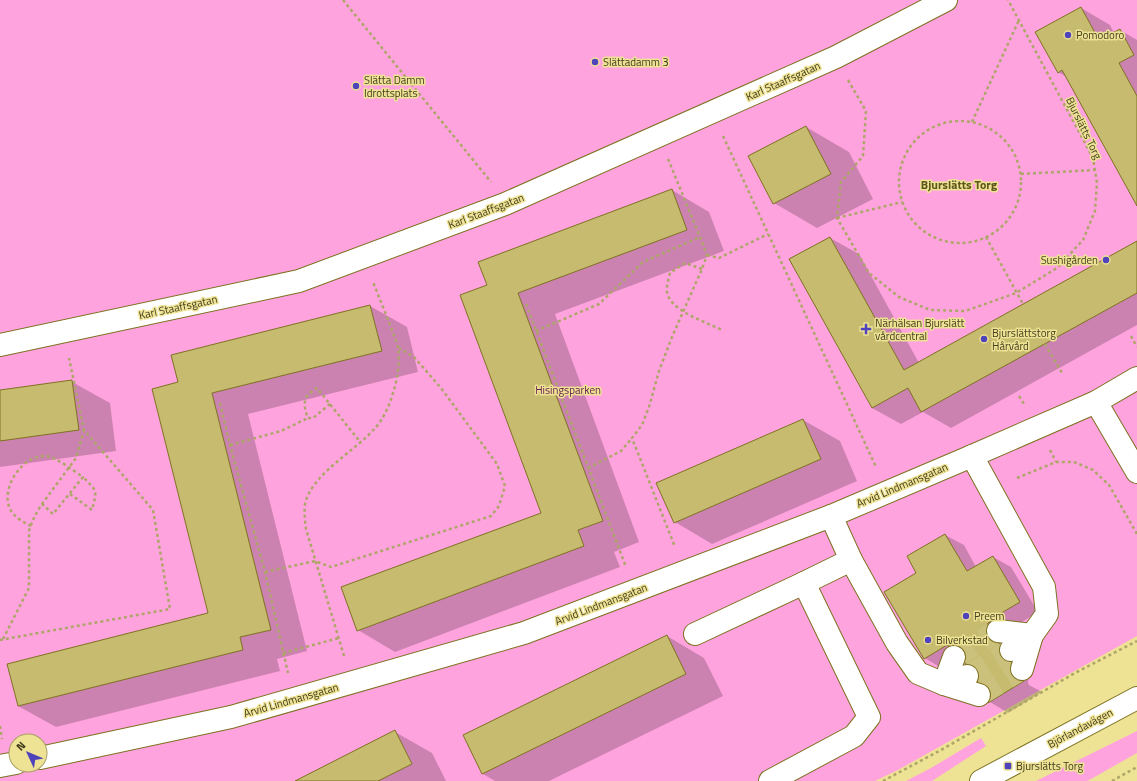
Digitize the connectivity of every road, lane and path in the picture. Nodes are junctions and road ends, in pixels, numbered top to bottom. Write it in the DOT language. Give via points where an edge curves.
graph roads {
  1 [pos="343,0"];
  2 [pos="946,0"];
  3 [pos="1008,0"];
  4 [pos="1019,20"];
  5 [pos="836,57"];
  6 [pos="972,122"];
  7 [pos="722,132"];
  8 [pos="668,159"];
  9 [pos="1095,170"];
  10 [pos="1021,174"];
  11 [pos="902,202"];
  12 [pos="505,204"];
  13 [pos="837,218"];
  14 [pos="768,234"];
  15 [pos="700,237"];
  16 [pos="986,237"];
  17 [pos="707,256"];
  18 [pos="702,269"];
  19 [pos="372,278"];
  20 [pos="1016,293"];
  21 [pos="526,304"];
  22 [pos="1023,304"];
  23 [pos="683,312"];
  24 [pos="722,330"];
  25 [pos="536,331"];
  26 [pos="1131,336"];
  27 [pos="1045,344"];
  28 [pos="0,345"];
  29 [pos="1137,347"];
  30 [pos="398,348"];
  31 [pos="69,358"];
  32 [pos="1062,373"];
  33 [pos="1137,378"];
  34 [pos="1096,402"];
  35 [pos="220,403"];
  36 [pos="330,404"];
  37 [pos="308,418"];
  38 [pos="84,430"];
  39 [pos="632,438"];
  40 [pos="361,442"];
  41 [pos="230,445"];
  42 [pos="972,456"];
  43 [pos="69,468"];
  44 [pos="588,468"];
  45 [pos="877,470"];
  46 [pos="1137,472"];
  47 [pos="83,477"];
  48 [pos="1017,478"];
  49 [pos="70,494"];
  50 [pos="42,504"];
  51 [pos="831,516"];
  52 [pos="31,526"];
  53 [pos="1137,534"];
  54 [pos="852,560"];
  55 [pos="315,561"];
  56 [pos="627,570"];
  57 [pos="686,571"];
  58 [pos="265,572"];
  59 [pos="804,583"];
  60 [pos="998,631"];
  61 [pos="695,634"];
  62 [pos="1032,635"];
  63 [pos="339,638"];
  64 [pos="1,640"];
  65 [pos="1137,641"];
  66 [pos="1011,650"];
  67 [pos="283,653"];
  68 [pos="954,657"];
  69 [pos="344,658"];
  70 [pos="1022,669"];
  71 [pos="967,676"];
  72 [pos="290,678"];
  73 [pos="944,684"];
  74 [pos="979,695"];
  75 [pos="1137,698"];
  76 [pos="48,756"];
  77 [pos="1137,767"];
  78 [pos="770,781"];
  79 [pos="883,781"];
  80 [pos="980,781"];
  81 [pos="1112,781"];
  1 -- 12 [label="path" via="494,186"];
  2 -- 5 [label="street, Karl Staaffsgatan"];
  3 -- 4 [label="path, Bjurslätts Torg"];
  4 -- 6 [label="path"];
  4 -- 9 [label="path, Bjurslätts Torg" via="1093,158"];
  5 -- 12 [label="street, Karl Staaffsgatan"];
  5 -- 13 [label="path" via="866,111 863,156 841,182"];
  6 -- 10 [label="path" via="995,131 1013,150"];
  6 -- 11 [label="path" via="946,122 923,133 906,152 899,177"];
  7 -- 14 [label="path"];
  8 -- 15 [label="path"];
  9 -- 10 [label="path"];
  9 -- 20 [label="path, Bjurslätts Torg" via="1095,211 1083,240 1057,268"];
  10 -- 16 [label="path" via="1019,199 1007,222"];
  11 -- 13 [label="path"];
  11 -- 16 [label="path" via="915,224 936,239 961,243"];
  12 -- 28 [label="street, Karl Staaffsgatan" via="299,281"];
  13 -- 20 [label="path, Bjurslätts Torg" via="868,273 899,297 930,310 965,311"];
  14 -- 17 [label="path" via="719,258"];
  14 -- 45 [label="path"];
  15 -- 17 [label="path"];
  15 -- 25 [label="path" via="644,262 599,304"];
  16 -- 20 [label="path"];
  17 -- 18 [label="path"];
  18 -- 23 [label="path"];
  18 -- 23 [label="path" via="685,263 670,273 667,292 673,304"];
  19 -- 30 [label="path"];
  20 -- 22 [label="path"];
  21 -- 25 [label="path"];
  23 -- 24 [label="path"];
  23 -- 39 [label="path" via="659,370 642,425"];
  25 -- 44 [label="path"];
  26 -- 29 [label="path"];
  27 -- 32 [label="path"];
  30 -- 40 [label="path" via="398,377 392,399 376,426"];
  30 -- 55 [label="path" via="414,357 441,388 497,464 505,486 499,506 490,516 331,567"];
  31 -- 38 [label="path"];
  33 -- 34 [label="street, Arvid Lindmansgatan"];
  34 -- 42 [label="street, Arvid Lindmansgatan"];
  34 -- 46 [label="street"];
  35 -- 41 [label="path"];
  36 -- 37 [label="path" via="313,418"];
  36 -- 37 [label="path" via="317,388 307,396 305,407"];
  36 -- 40 [label="path"];
  37 -- 41 [label="path" via="280,431"];
  38 -- 43 [label="path" via="76,458"];
  38 -- 64 [label="path" via="153,510 170,609"];
  39 -- 44 [label="path" via="621,451"];
  39 -- 57 [label="path"];
  40 -- 55 [label="path" via="324,475 309,494 304,516"];
  41 -- 58 [label="path"];
  42 -- 51 [label="street, Arvid Lindmansgatan"];
  42 -- 62 [label="street" via="1044,587 1047,614"];
  43 -- 47 [label="path"];
  43 -- 50 [label="path"];
  43 -- 52 [label="path" via="51,457 33,457 12,479 7,499 10,509 19,519"];
  44 -- 56 [label="path"];
  47 -- 49 [label="path"];
  47 -- 49 [label="path" via="96,494 92,510"];
  48 -- 53 [label="path" via="1056,462 1074,462 1093,470 1109,485"];
  49 -- 50 [label="path" via="53,514"];
  50 -- 52 [label="path"];
  51 -- 54 [label="street"];
  51 -- 57 [label="street, Arvid Lindmansgatan"];
  52 -- 64 [label="path" via="29,588"];
  54 -- 59 [label="street"];
  54 -- 73 [label="street" via="897,643 918,673"];
  55 -- 58 [label="path"];
  55 -- 63 [label="path"];
  57 -- 76 [label="street, Arvid Lindmansgatan" via="524,633 231,717"];
  58 -- 67 [label="path"];
  59 -- 61 [label="street"];
  59 -- 78 [label="street" via="869,717 854,736"];
  60 -- 62 [label="street"];
  62 -- 66 [label="street"];
  62 -- 70 [label="street"];
  63 -- 67 [label="path"];
  63 -- 69 [label="path"];
  65 -- 79 [label="path"];
  67 -- 72 [label="path"];
  68 -- 73 [label="street"];
  71 -- 73 [label="street"];
  73 -- 74 [label="street"];
  75 -- 80 [label="street, Björlandavägen"];
  77 -- 81 [label="path"];
}
